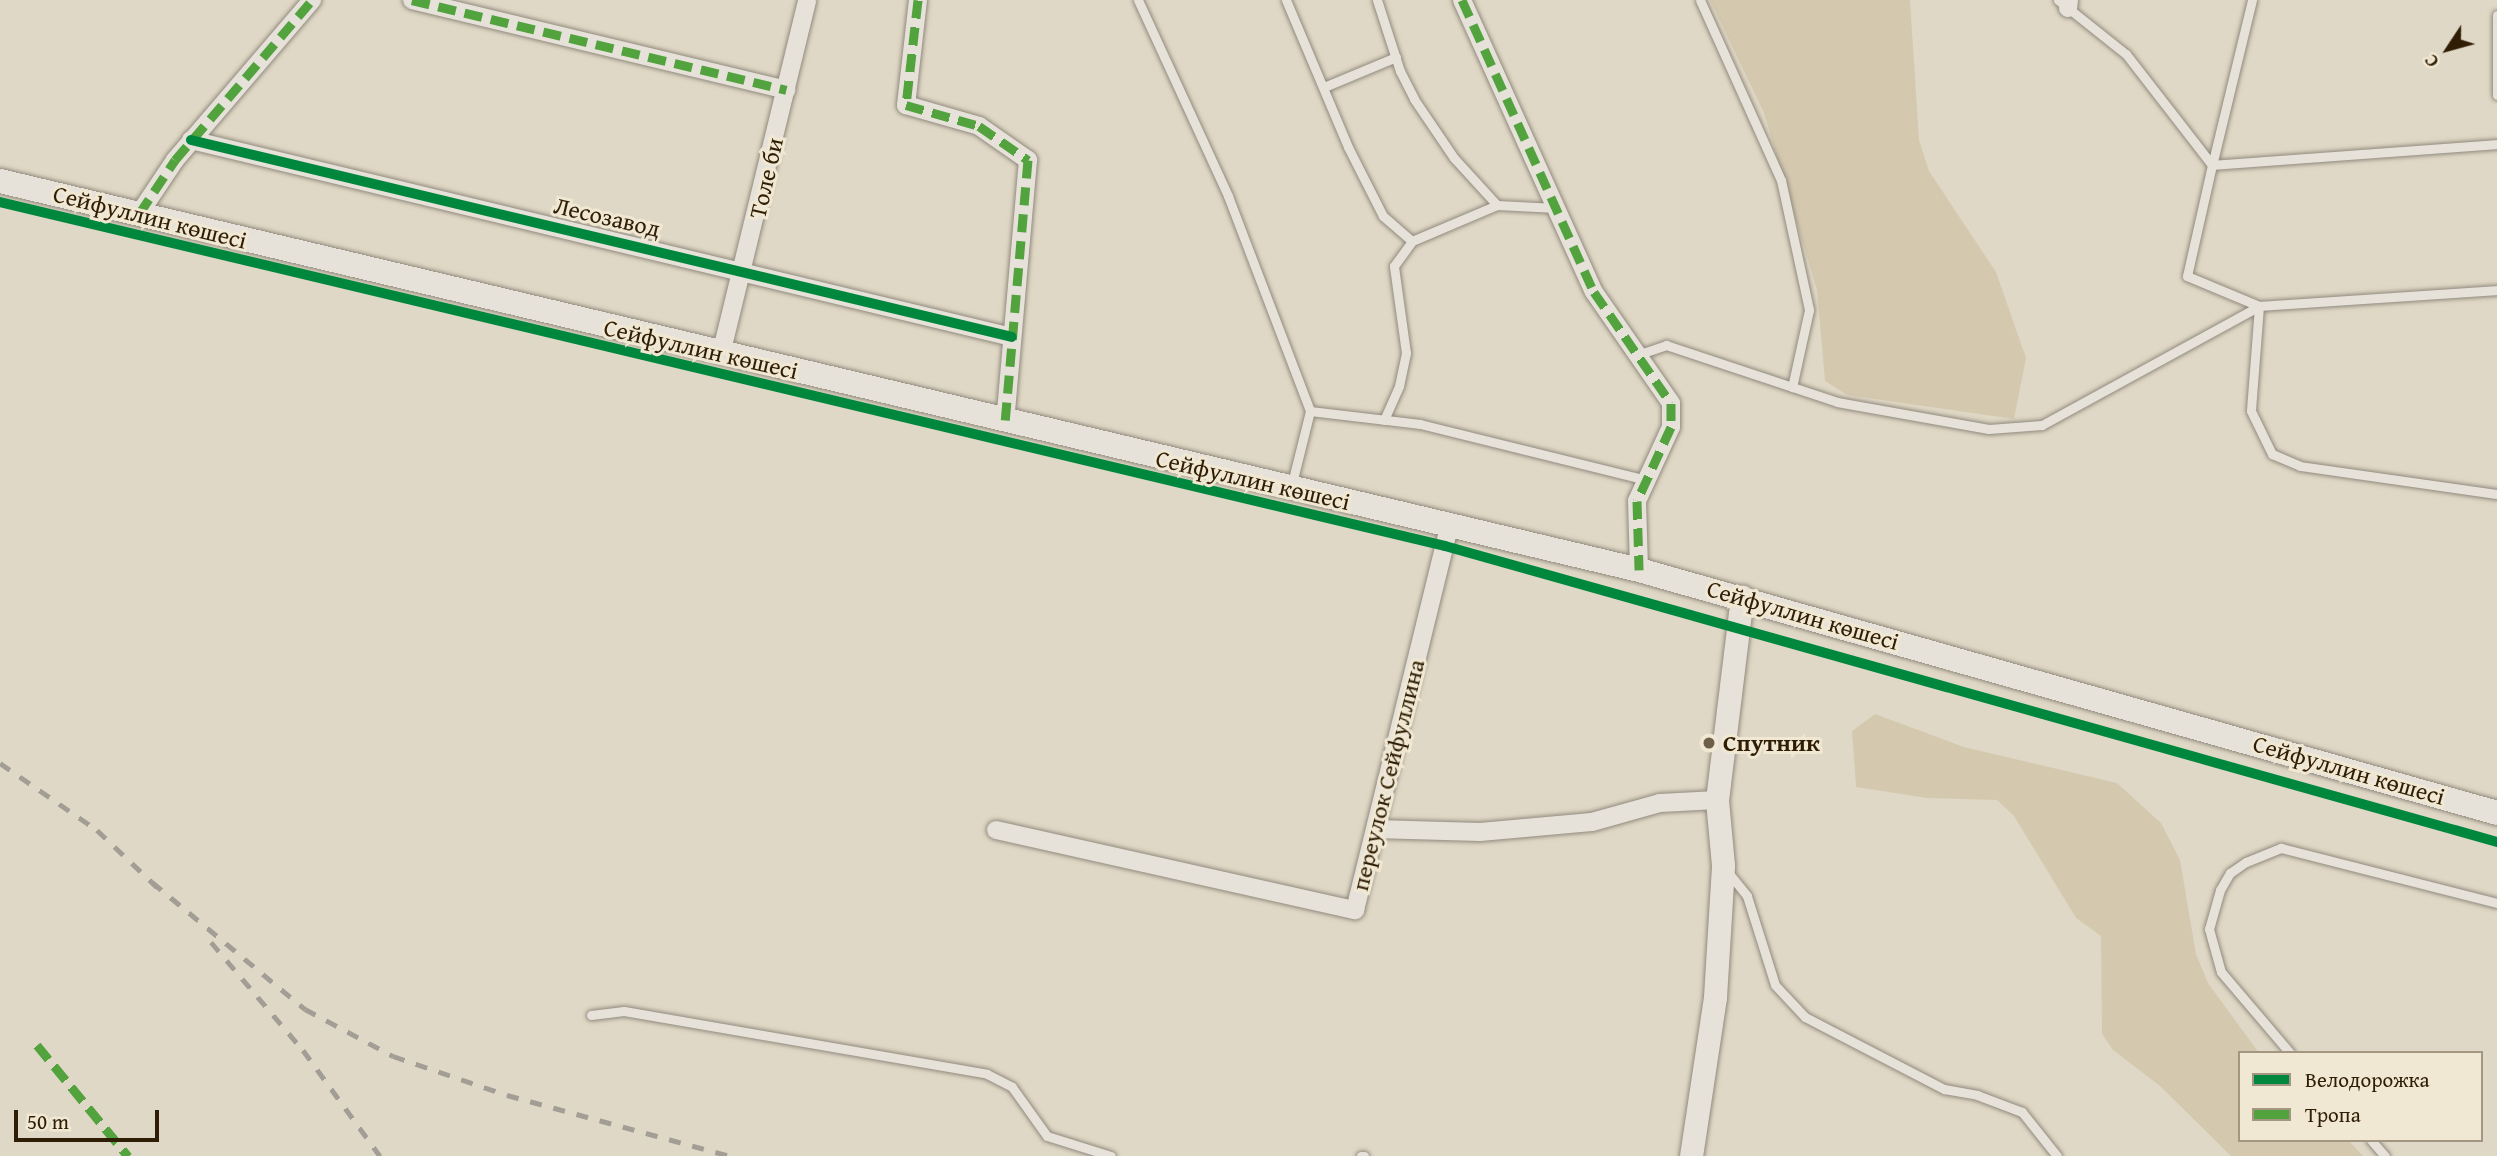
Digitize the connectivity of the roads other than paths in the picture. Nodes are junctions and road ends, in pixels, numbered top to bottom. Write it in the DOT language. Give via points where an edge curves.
graph roads {
  1 [pos="312,0"];
  2 [pos="412,0"];
  3 [pos="807,0"];
  4 [pos="918,0"];
  5 [pos="1138,0"];
  6 [pos="1286,0"];
  7 [pos="1377,0"];
  8 [pos="1462,0"];
  9 [pos="1700,0"];
  10 [pos="2252,0"];
  11 [pos="2065,3"];
  12 [pos="2497,15"];
  13 [pos="1396,57"];
  14 [pos="1324,87"];
  15 [pos="786,90"];
  16 [pos="2497,95"];
  17 [pos="191,140"];
  18 [pos="2497,144"];
  19 [pos="2212,165"];
  20 [pos="0,181"];
  21 [pos="1497,205"];
  22 [pos="1556,208"];
  23 [pos="139,214"];
  24 [pos="1412,241"];
  25 [pos="744,271"];
  26 [pos="2497,290"];
  27 [pos="2259,306"];
  28 [pos="1012,337"];
  29 [pos="721,354"];
  30 [pos="1640,354"];
  31 [pos="1792,387"];
  32 [pos="1310,411"];
  33 [pos="1384,420"];
  34 [pos="1005,422"];
  35 [pos="1646,480"];
  36 [pos="1291,489"];
  37 [pos="2497,494"];
  38 [pos="1450,526"];
  39 [pos="1639,570"];
  40 [pos="1742,597"];
  41 [pos="1717,800"];
  42 [pos="2497,813"];
  43 [pos="1375,829"];
  44 [pos="996,830"];
  45 [pos="1723,865"];
  46 [pos="2497,903"];
  47 [pos="591,1014"];
  48 [pos="2288,1051"];
  49 [pos="2373,1142"];
  50 [pos="1111,1156"];
  51 [pos="1691,1156"];
  52 [pos="2057,1156"];
  53 [pos="2385,1156"];
  1 -- 17 [label="street"];
  2 -- 15 [label="street"];
  3 -- 15 [label="street, Толе би"];
  4 -- 28 [label="street" via="906,105 979,126 1028,160"];
  5 -- 32 [label="lane" via="1228,196"];
  6 -- 14 [label="lane"];
  7 -- 13 [label="lane"];
  8 -- 22 [label="street"];
  9 -- 31 [label="lane" via="1781,180 1810,310"];
  10 -- 19 [label="lane"];
  11 -- 19 [label="lane" via="2126,54"];
  12 -- 16 [label="lane"];
  13 -- 14 [label="lane"];
  13 -- 21 [label="lane" via="1414,99"];
  14 -- 24 [label="lane" via="1383,216"];
  15 -- 25 [label="street, Толе би"];
  17 -- 23 [label="street"];
  17 -- 25 [label="street, Лесозавод"];
  18 -- 19 [label="lane"];
  19 -- 27 [label="lane" via="2187,276"];
  20 -- 23 [label="main road, Сейфуллин көшесі"];
  21 -- 22 [label="lane"];
  21 -- 24 [label="lane"];
  22 -- 30 [label="street" via="1594,292"];
  23 -- 29 [label="main road, Сейфуллин көшесі"];
  24 -- 33 [label="lane" via="1394,266 1406,353"];
  25 -- 28 [label="street, Лесозавод"];
  25 -- 29 [label="street, Толе би"];
  26 -- 27 [label="lane"];
  27 -- 31 [label="lane" via="2042,425 1989,429 1837,401"];
  27 -- 37 [label="lane" via="2251,411 2272,454 2300,466"];
  28 -- 34 [label="street"];
  29 -- 34 [label="main road, Сейфуллин көшесі"];
  30 -- 31 [label="lane" via="1666,345"];
  30 -- 35 [label="street" via="1671,403 1671,427"];
  32 -- 33 [label="lane"];
  32 -- 36 [label="lane"];
  33 -- 35 [label="lane" via="1420,424"];
  34 -- 36 [label="main road, Сейфуллин көшесі"];
  35 -- 39 [label="street" via="1635,514"];
  36 -- 38 [label="main road, Сейфуллин көшесі"];
  38 -- 39 [label="main road, Сейфуллин көшесі"];
  38 -- 43 [label="street, переулок Сейфуллина"];
  39 -- 40 [label="main road, Сейфуллин көшесі"];
  40 -- 41 [label="street"];
  40 -- 42 [label="main road, Сейфуллин көшесі"];
  41 -- 43 [label="street" via="1660,803 1592,822 1480,832"];
  41 -- 45 [label="street"];
  43 -- 44 [label="street, переулок Сейфуллина" via="1355,910"];
  45 -- 51 [label="street" via="1716,997"];
  45 -- 52 [label="lane" via="1747,895 1775,985 1805,1017 1944,1089 1977,1095 2022,1112"];
  46 -- 48 [label="lane" via="2281,848 2230,873 2209,929 2221,972"];
  47 -- 50 [label="lane" via="624,1011 987,1074 1012,1087 1048,1136"];
  49 -- 53 [label="lane"];
}
